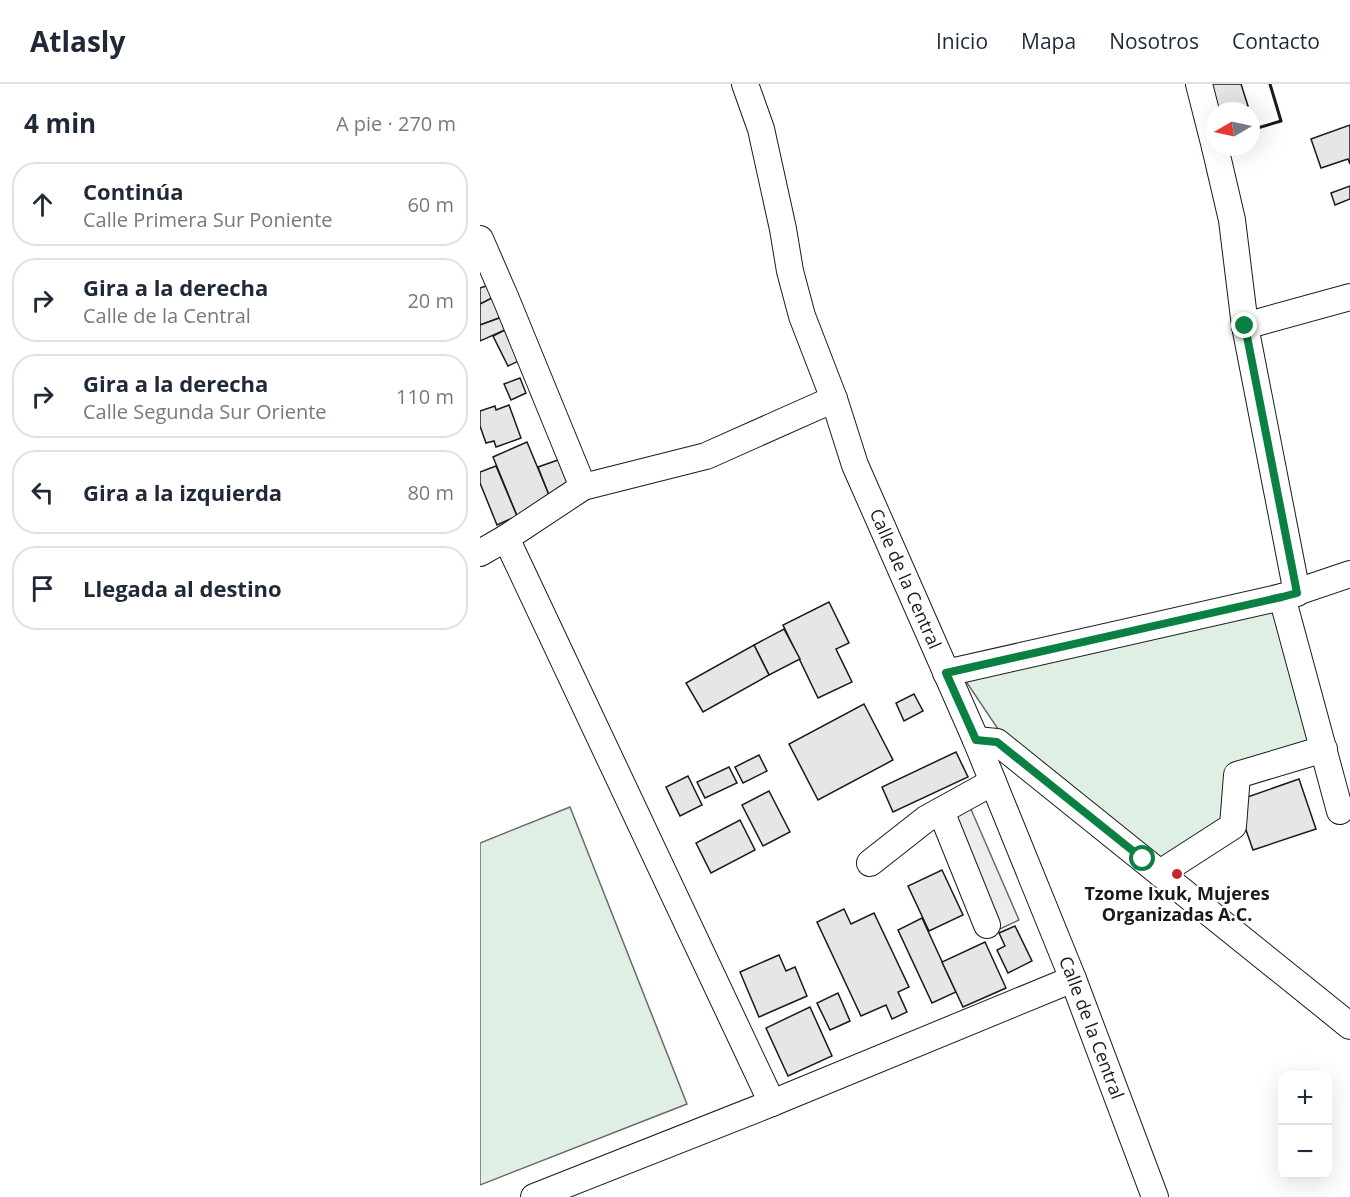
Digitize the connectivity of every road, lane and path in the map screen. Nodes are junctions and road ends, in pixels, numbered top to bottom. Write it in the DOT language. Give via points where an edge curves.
graph roads {
  1 [pos="745,84"];
  2 [pos="1199,84"];
  3 [pos="1206,112"];
  4 [pos="1217,156"];
  5 [pos="480,239"];
  6 [pos="1350,297"];
  7 [pos="1245,326"];
  8 [pos="834,399"];
  9 [pos="583,487"];
  10 [pos="506,538"];
  11 [pos="480,553"];
  12 [pos="1350,574"];
  13 [pos="1290,595"];
  14 [pos="946,673"];
  15 [pos="976,740"];
  16 [pos="1324,749"];
  17 [pos="993,782"];
  18 [pos="941,811"];
  19 [pos="1340,811"];
  20 [pos="870,863"];
  21 [pos="1161,873"];
  22 [pos="987,925"];
  23 [pos="1073,980"];
  24 [pos="1350,1026"];
  25 [pos="772,1102"];
  26 [pos="534,1197"];
  27 [pos="1155,1197"];
  1 -- 8 [label="street, Calle de la Central" via="761,129 802,316"];
  2 -- 3 [label="street"];
  4 -- 7 [label="street" via="1232,219"];
  5 -- 9 [label="street"];
  6 -- 7 [label="street"];
  7 -- 13 [label="street"];
  8 -- 9 [label="street" via="706,456"];
  8 -- 14 [label="street, Calle de la Central" via="855,465"];
  9 -- 10 [label="street"];
  10 -- 11 [label="street"];
  10 -- 25 [label="street"];
  12 -- 13 [label="street"];
  13 -- 14 [label="street"];
  13 -- 16 [label="street"];
  14 -- 15 [label="street, Calle de la Central"];
  15 -- 17 [label="street, Calle de la Central"];
  15 -- 21 [label="street" via="997,742"];
  16 -- 19 [label="street"];
  16 -- 21 [label="street" via="1237,775 1233,826"];
  17 -- 18 [label="street"];
  17 -- 23 [label="street, Calle de la Central"];
  18 -- 20 [label="street"];
  18 -- 22 [label="street"];
  21 -- 24 [label="street"];
  23 -- 25 [label="street"];
  23 -- 27 [label="street, Calle de la Central"];
  25 -- 26 [label="street"];
}
